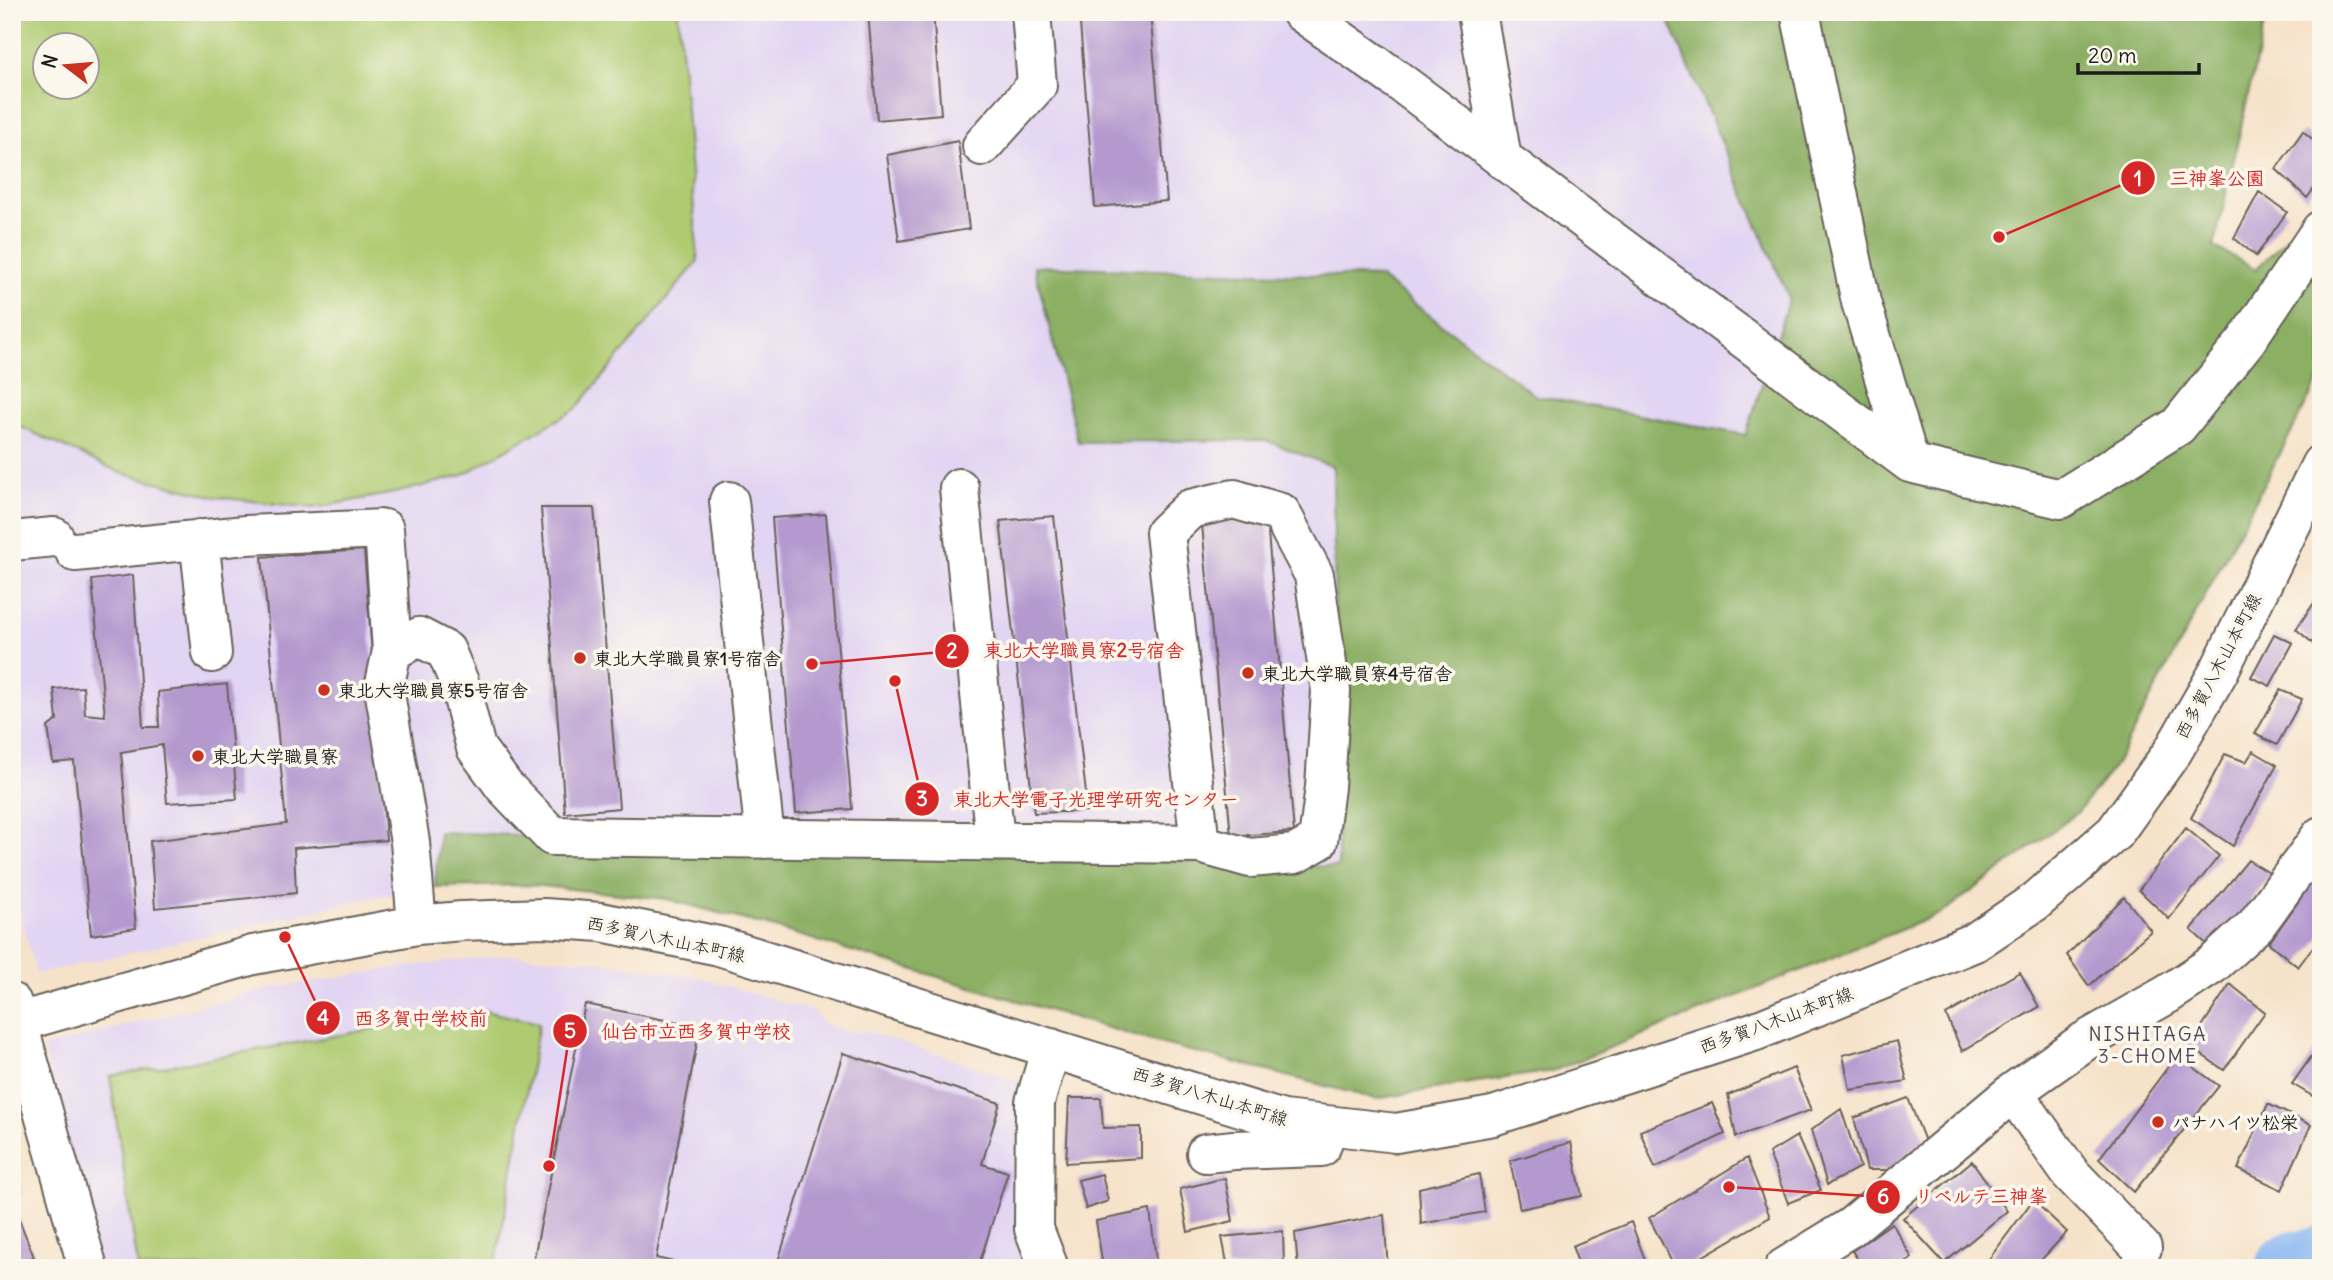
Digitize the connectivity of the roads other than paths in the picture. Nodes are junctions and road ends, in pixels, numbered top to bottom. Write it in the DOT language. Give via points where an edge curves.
graph roads {
  1 [pos="1031,12"];
  2 [pos="1301,12"];
  3 [pos="1477,12"];
  4 [pos="1800,12"];
  5 [pos="982,146"];
  6 [pos="1502,159"];
  7 [pos="2321,230"];
  8 [pos="1910,463"];
  9 [pos="2321,464"];
  10 [pos="959,488"];
  11 [pos="729,501"];
  12 [pos="199,539"];
  13 [pos="12,541"];
  14 [pos="392,651"];
  15 [pos="212,653"];
  16 [pos="2321,836"];
  17 [pos="765,839"];
  18 [pos="995,841"];
  19 [pos="1200,844"];
  20 [pos="417,925"];
  21 [pos="14,1017"];
  22 [pos="1051,1048"];
  23 [pos="2013,1091"];
  24 [pos="1327,1127"];
  25 [pos="1206,1153"];
  26 [pos="2142,1248"];
  27 [pos="88,1268"];
  28 [pos="1049,1268"];
  29 [pos="1784,1268"];
  1 -- 5 [label="street" via="1037,85"];
  2 -- 6 [label="street"];
  3 -- 6 [label="street"];
  4 -- 8 [label="street" via="1861,302"];
  6 -- 8 [label="street"];
  7 -- 8 [label="street" via="2246,341 2178,426 2061,499"];
  9 -- 24 [label="street, 西多賀八木山本町線" via="2219,671 2173,751 2115,832 2036,901 1975,942 1756,1031 1493,1116 1396,1133"];
  10 -- 18 [label="street"];
  11 -- 17 [label="street"];
  12 -- 13 [label="street" via="65,544"];
  12 -- 14 [label="street" via="384,529"];
  12 -- 15 [label="street"];
  14 -- 17 [label="street" via="419,637 446,650 460,682 476,748 504,786 552,836"];
  14 -- 20 [label="street" via="384,688 410,842"];
  16 -- 23 [label="street" via="2256,925 2212,965 2085,1041"];
  17 -- 18 [label="street"];
  18 -- 19 [label="street"];
  19 -- 19 [label="street" via="1165,533 1190,509 1234,499 1281,513 1314,575 1331,691 1325,787 1318,841 1294,854 1251,858"];
  20 -- 21 [label="street, 西多賀八木山本町線" via="253,955"];
  20 -- 22 [label="street, 西多賀八木山本町線" via="544,918 601,922 719,946"];
  21 -- 27 [label="street"];
  22 -- 24 [label="street, 西多賀八木山本町線" via="1283,1120"];
  22 -- 28 [label="street" via="1035,1102 1034,1229"];
  23 -- 26 [label="street" via="2070,1173"];
  23 -- 29 [label="street" via="1851,1227"];
  24 -- 25 [label="street" via="1321,1147"];
}
